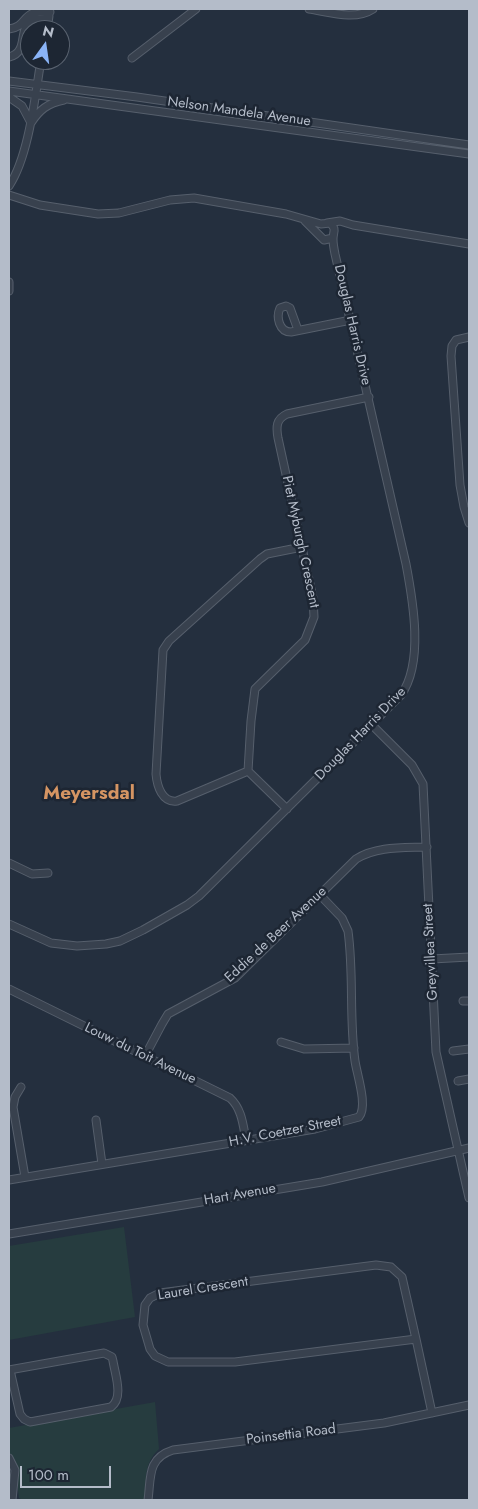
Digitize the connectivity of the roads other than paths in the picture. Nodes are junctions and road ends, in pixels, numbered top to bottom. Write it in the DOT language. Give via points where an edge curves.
graph roads {
  1 [pos="196,9"];
  2 [pos="309,9"];
  3 [pos="373,9"];
  4 [pos="50,13"];
  5 [pos="9,29"];
  6 [pos="9,57"];
  7 [pos="132,58"];
  8 [pos="39,70"];
  9 [pos="9,81"];
  10 [pos="37,84"];
  11 [pos="9,91"];
  12 [pos="35,94"];
  13 [pos="9,97"];
  14 [pos="69,99"];
  15 [pos="30,124"];
  16 [pos="469,145"];
  17 [pos="469,154"];
  18 [pos="9,186"];
  19 [pos="9,194"];
  20 [pos="303,219"];
  21 [pos="324,223"];
  22 [pos="353,225"];
  23 [pos="317,232"];
  24 [pos="334,235"];
  25 [pos="324,240"];
  26 [pos="469,244"];
  27 [pos="335,254"];
  28 [pos="9,282"];
  29 [pos="9,291"];
  30 [pos="351,320"];
  31 [pos="298,330"];
  32 [pos="469,337"];
  33 [pos="369,397"];
  34 [pos="469,523"];
  35 [pos="302,546"];
  36 [pos="372,725"];
  37 [pos="248,771"];
  38 [pos="287,809"];
  39 [pos="427,847"];
  40 [pos="9,863"];
  41 [pos="48,873"];
  42 [pos="320,895"];
  43 [pos="9,924"];
  44 [pos="469,957"];
  45 [pos="432,959"];
  46 [pos="9,989"];
  47 [pos="281,1042"];
  48 [pos="354,1048"];
  49 [pos="469,1049"];
  50 [pos="453,1051"];
  51 [pos="145,1056"];
  52 [pos="469,1079"];
  53 [pos="458,1081"];
  54 [pos="22,1087"];
  55 [pos="96,1120"];
  56 [pos="246,1140"];
  57 [pos="469,1148"];
  58 [pos="457,1151"];
  59 [pos="102,1164"];
  60 [pos="25,1177"];
  61 [pos="9,1180"];
  62 [pos="469,1196"];
  63 [pos="9,1234"];
  64 [pos="416,1339"];
  65 [pos="9,1370"];
  66 [pos="469,1405"];
  67 [pos="432,1413"];
  68 [pos="9,1458"];
  69 [pos="12,1500"];
  70 [pos="148,1500"];
  1 -- 7 [label="street"];
  2 -- 3 [label="street" via="354,15"];
  4 -- 5 [label="street" via="35,12 20,26"];
  4 -- 6 [label="street" via="28,23 20,50"];
  8 -- 10 [label="street"];
  9 -- 10 [label="street, Nelson Mandela Avenue"];
  10 -- 12 [label="street"];
  10 -- 16 [label="street, Nelson Mandela Avenue"];
  11 -- 12 [label="street, Nelson Mandela Avenue"];
  12 -- 14 [label="street, Nelson Mandela Avenue"];
  12 -- 15 [label="street"];
  13 -- 15 [label="street" via="22,106"];
  14 -- 15 [label="street" via="45,106"];
  14 -- 17 [label="street, Nelson Mandela Avenue"];
  15 -- 18 [label="street" via="24,152"];
  19 -- 20 [label="street, Douglas Harris Drive" via="40,205 98,214 118,213 188,198"];
  20 -- 21 [label="street, Douglas Harris Drive"];
  20 -- 23 [label="street, Douglas Harris Drive"];
  21 -- 22 [label="street, Douglas Harris Drive" via="340,221"];
  21 -- 23 [label="street"];
  21 -- 24 [label="street" via="334,227"];
  22 -- 24 [label="street" via="342,227"];
  22 -- 26 [label="street, Douglas Harris Drive"];
  23 -- 25 [label="street, Douglas Harris Drive"];
  24 -- 25 [label="street"];
  24 -- 27 [label="street"];
  25 -- 27 [label="street, Douglas Harris Drive"];
  27 -- 30 [label="street, Douglas Harris Drive"];
  28 -- 29 [label="street"];
  30 -- 31 [label="street"];
  30 -- 33 [label="street, Douglas Harris Drive"];
  32 -- 34 [label="street" via="456,340 451,356 460,485"];
  33 -- 35 [label="street, Piet Myburgh Crescent" via="287,414 277,422"];
  33 -- 36 [label="street, Douglas Harris Drive" via="408,574 414,641 408,684"];
  35 -- 37 [label="street, Piet Myburgh Crescent" via="314,604 313,623 304,642 254,689"];
  35 -- 37 [label="street" via="264,555 163,650 156,774 163,796 177,801"];
  36 -- 38 [label="street, Douglas Harris Drive"];
  36 -- 39 [label="street, Greyvillea Street" via="412,765 421,779"];
  37 -- 38 [label="street"];
  38 -- 43 [label="street, Douglas Harris Drive" via="194,900 120,941 91,946 57,944"];
  39 -- 42 [label="street, Eddie de Beer Avenue" via="379,849 365,854 352,862"];
  39 -- 45 [label="street, Greyvillea Street"];
  40 -- 41 [label="street" via="32,874"];
  42 -- 48 [label="street, H.V. Coetzer Street" via="348,927"];
  42 -- 51 [label="street, Eddie de Beer Avenue" via="235,978 168,1014"];
  44 -- 45 [label="street"];
  45 -- 58 [label="street, Greyvillea Street" via="437,1058"];
  46 -- 51 [label="street, Louw du Toit Avenue"];
  47 -- 48 [label="street" via="304,1049"];
  48 -- 56 [label="street, H.V. Coetzer Street" via="363,1100 359,1117 315,1129"];
  49 -- 50 [label="street"];
  51 -- 56 [label="street, Louw du Toit Avenue" via="230,1098 240,1112"];
  52 -- 53 [label="street"];
  54 -- 60 [label="street" via="13,1107"];
  55 -- 59 [label="street"];
  56 -- 59 [label="street, H.V. Coetzer Street"];
  57 -- 58 [label="street, Hart Avenue"];
  58 -- 62 [label="street, Greyvillea Street"];
  58 -- 63 [label="street, Hart Avenue" via="322,1182"];
  59 -- 60 [label="street, H.V. Coetzer Street"];
  60 -- 61 [label="street, H.V. Coetzer Street"];
  64 -- 64 [label="street, Laurel Crescent" via="400,1274 391,1267 376,1265 169,1291 154,1295 143,1309 143,1325 150,1349 155,1356 168,1362 235,1362"];
  64 -- 67 [label="street"];
  65 -- 65 [label="street" via="104,1353 112,1357 118,1390 116,1401 110,1407 26,1421 20,1414"];
  66 -- 67 [label="street, Poinsettia Road"];
  67 -- 70 [label="street, Poinsettia Road" via="384,1423 168,1451 152,1466"];
  68 -- 69 [label="street" via="15,1470"];
}
